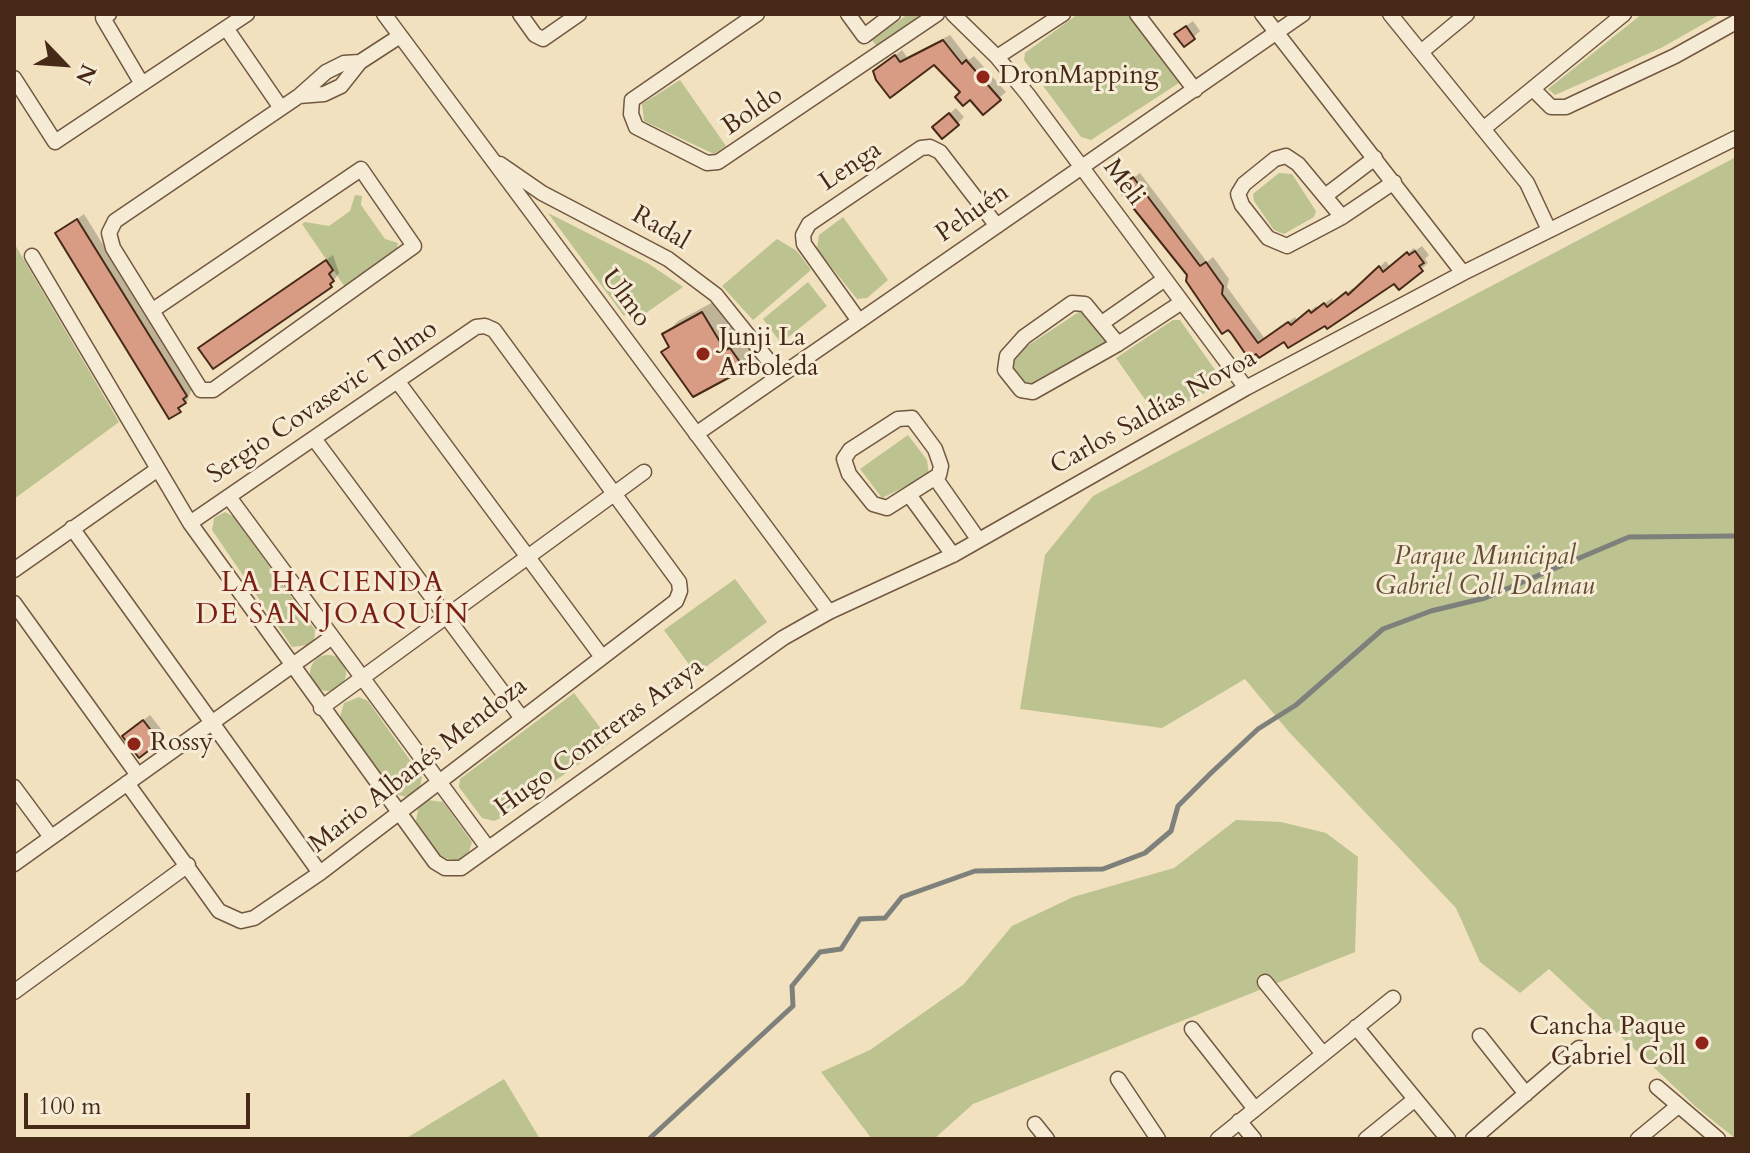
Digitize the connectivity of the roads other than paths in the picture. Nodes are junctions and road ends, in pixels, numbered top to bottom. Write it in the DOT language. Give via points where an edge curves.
graph roads {
  1 [pos="109,14"];
  2 [pos="247,14"];
  3 [pos="384,14"];
  4 [pos="520,14"];
  5 [pos="579,14"];
  6 [pos="757,14"];
  7 [pos="848,14"];
  8 [pos="893,14"];
  9 [pos="937,14"];
  10 [pos="953,14"];
  11 [pos="1063,14"];
  12 [pos="1137,14"];
  13 [pos="1262,14"];
  14 [pos="1303,14"];
  15 [pos="1390,14"];
  16 [pos="1467,14"];
  17 [pos="1624,14"];
  18 [pos="1736,22"];
  19 [pos="226,28"];
  20 [pos="1277,33"];
  21 [pos="400,36"];
  22 [pos="864,36"];
  23 [pos="1421,52"];
  24 [pos="877,55"];
  25 [pos="997,57"];
  26 [pos="14,78"];
  27 [pos="142,84"];
  28 [pos="1533,89"];
  29 [pos="1195,90"];
  30 [pos="281,108"];
  31 [pos="1483,129"];
  32 [pos="1736,138"];
  33 [pos="490,156"];
  34 [pos="1375,158"];
  35 [pos="1082,168"];
  36 [pos="1394,182"];
  37 [pos="1325,196"];
  38 [pos="1342,217"];
  39 [pos="997,226"];
  40 [pos="1549,230"];
  41 [pos="32,256"];
  42 [pos="1463,273"];
  43 [pos="1165,279"];
  44 [pos="1182,302"];
  45 [pos="153,310"];
  46 [pos="859,321"];
  47 [pos="1102,323"];
  48 [pos="1118,344"];
  49 [pos="780,375"];
  50 [pos="398,382"];
  51 [pos="1246,388"];
  52 [pos="696,434"];
  53 [pos="315,440"];
  54 [pos="158,469"];
  55 [pos="644,472"];
  56 [pos="936,479"];
  57 [pos="614,494"];
  58 [pos="910,496"];
  59 [pos="229,497"];
  60 [pos="190,523"];
  61 [pos="72,528"];
  62 [pos="978,539"];
  63 [pos="953,555"];
  64 [pos="527,556"];
  65 [pos="14,570"];
  66 [pos="14,603"];
  67 [pos="829,612"];
  68 [pos="446,616"];
  69 [pos="332,637"];
  70 [pos="783,638"];
  71 [pos="602,657"];
  72 [pos="290,664"];
  73 [pos="362,677"];
  74 [pos="321,708"];
  75 [pos="521,717"];
  76 [pos="211,721"];
  77 [pos="132,778"];
  78 [pos="438,781"];
  79 [pos="14,787"];
  80 [pos="398,811"];
  81 [pos="51,837"];
  82 [pos="488,848"];
  83 [pos="14,864"];
  84 [pos="188,865"];
  85 [pos="320,873"];
  86 [pos="1265,982"];
  87 [pos="14,992"];
  88 [pos="1393,998"];
  89 [pos="1356,1027"];
  90 [pos="1192,1029"];
  91 [pos="1480,1036"];
  92 [pos="1579,1048"];
  93 [pos="1323,1054"];
  94 [pos="1118,1079"];
  95 [pos="1657,1087"];
  96 [pos="1526,1094"];
  97 [pos="1414,1100"];
  98 [pos="1678,1106"];
  99 [pos="1255,1109"];
  100 [pos="1239,1121"];
  101 [pos="1035,1124"];
  102 [pos="1047,1139"];
  103 [pos="1158,1139"];
  104 [pos="1218,1139"];
  105 [pos="1254,1139"];
  106 [pos="1366,1139"];
  107 [pos="1448,1139"];
  108 [pos="1473,1139"];
  109 [pos="1640,1139"];
  110 [pos="1718,1139"];
  1 -- 27 [label="street" via="103,18"];
  2 -- 19 [label="street"];
  3 -- 21 [label="street, Ulmo"];
  4 -- 5 [label="street" via="543,39"];
  6 -- 24 [label="street, Boldo" via="632,100 636,127 707,163 718,162"];
  7 -- 22 [label="street"];
  8 -- 22 [label="street"];
  9 -- 24 [label="street, Boldo"];
  10 -- 25 [label="street, Meli"];
  11 -- 25 [label="street"];
  12 -- 29 [label="street"];
  13 -- 20 [label="street"];
  14 -- 20 [label="street, Pehuén"];
  15 -- 23 [label="street"];
  16 -- 23 [label="street"];
  17 -- 28 [label="street"];
  18 -- 28 [label="street" via="1566,107 1551,107"];
  19 -- 27 [label="street"];
  19 -- 30 [label="street"];
  20 -- 29 [label="street, Pehuén"];
  20 -- 34 [label="street"];
  21 -- 30 [label="street" via="360,62 341,86 299,96"];
  21 -- 33 [label="street, Ulmo"];
  22 -- 24 [label="street"];
  23 -- 31 [label="street"];
  25 -- 35 [label="street, Meli"];
  26 -- 27 [label="street" via="55,142"];
  28 -- 31 [label="street"];
  29 -- 35 [label="street, Pehuén"];
  30 -- 45 [label="street" via="115,221 109,233 113,248"];
  31 -- 40 [label="street" via="1533,192"];
  32 -- 40 [label="street, Carlos Saldías Novoa"];
  33 -- 49 [label="street, Radal" via="542,193 668,259 716,295"];
  33 -- 52 [label="street, Ulmo"];
  34 -- 36 [label="street"];
  34 -- 37 [label="street"];
  35 -- 39 [label="street, Pehuén"];
  35 -- 43 [label="street, Meli"];
  36 -- 38 [label="street"];
  36 -- 42 [label="street"];
  37 -- 38 [label="street"];
  37 -- 38 [label="street" via="1286,156 1275,159 1238,194 1277,245 1287,246"];
  39 -- 46 [label="street, Pehuén"];
  39 -- 46 [label="street, Lenga" via="940,152 930,147 809,224 804,244"];
  40 -- 42 [label="street, Carlos Saldías Novoa"];
  41 -- 54 [label="street"];
  42 -- 51 [label="street, Carlos Saldías Novoa"];
  43 -- 44 [label="street, Meli"];
  43 -- 47 [label="street"];
  44 -- 48 [label="street"];
  44 -- 51 [label="street, Meli"];
  45 -- 45 [label="street" via="201,390 213,390 414,246 361,169"];
  46 -- 49 [label="street, Pehuén"];
  47 -- 48 [label="street"];
  47 -- 48 [label="street" via="1085,304 1072,303 1024,337 1007,356 1005,370 1021,390 1033,392"];
  49 -- 52 [label="street, Pehuén"];
  50 -- 53 [label="street, Sergio Covasevic Tolmo"];
  50 -- 57 [label="street, Sergio Covasevic Tolmo" via="476,327 494,330"];
  50 -- 64 [label="street"];
  51 -- 62 [label="street, Carlos Saldías Novoa"];
  52 -- 67 [label="street, Ulmo"];
  53 -- 59 [label="street, Sergio Covasevic Tolmo"];
  53 -- 68 [label="street"];
  54 -- 60 [label="street"];
  54 -- 61 [label="street"];
  55 -- 57 [label="street"];
  56 -- 58 [label="street"];
  56 -- 58 [label="street" via="941,466 935,449 912,418 898,419 844,459 873,504 887,508"];
  56 -- 62 [label="street"];
  57 -- 64 [label="street"];
  57 -- 71 [label="street, Mario Albanés Mendoza" via="679,582 680,591 676,601"];
  58 -- 63 [label="street"];
  59 -- 60 [label="street, Sergio Covasevic Tolmo"];
  59 -- 69 [label="street, Hugo Contreras Araya"];
  60 -- 72 [label="street"];
  61 -- 65 [label="street"];
  61 -- 76 [label="street"];
  62 -- 63 [label="street, Carlos Saldías Novoa"];
  63 -- 67 [label="street, Carlos Saldías Novoa"];
  64 -- 68 [label="street"];
  64 -- 71 [label="street"];
  66 -- 77 [label="street, Mario Albanés Mendoza"];
  67 -- 70 [label="street, Carlos Saldías Novoa"];
  68 -- 73 [label="street"];
  68 -- 75 [label="street"];
  69 -- 72 [label="street"];
  69 -- 73 [label="street, Hugo Contreras Araya"];
  70 -- 82 [label="street, Hugo Contreras Araya"];
  71 -- 75 [label="street, Mario Albanés Mendoza"];
  72 -- 74 [label="street"];
  72 -- 76 [label="street"];
  73 -- 74 [label="street"];
  73 -- 78 [label="street, Hugo Contreras Araya"];
  74 -- 80 [label="street"];
  75 -- 78 [label="street, Mario Albanés Mendoza"];
  76 -- 77 [label="street"];
  76 -- 85 [label="street"];
  77 -- 81 [label="street"];
  77 -- 84 [label="street, Mario Albanés Mendoza"];
  78 -- 80 [label="street, Mario Albanés Mendoza"];
  78 -- 82 [label="street, Hugo Contreras Araya"];
  79 -- 81 [label="street"];
  80 -- 82 [label="street" via="445,868 461,868"];
  80 -- 85 [label="street, Mario Albanés Mendoza"];
  81 -- 83 [label="street"];
  84 -- 85 [label="street, Mario Albanés Mendoza" via="219,911 241,921 254,918"];
  84 -- 87 [label="street"];
  86 -- 93 [label="street"];
  88 -- 89 [label="street"];
  89 -- 93 [label="street"];
  89 -- 97 [label="street"];
  90 -- 99 [label="street"];
  91 -- 96 [label="street"];
  92 -- 96 [label="street"];
  93 -- 99 [label="street"];
  94 -- 103 [label="street"];
  95 -- 98 [label="street"];
  96 -- 108 [label="street"];
  97 -- 106 [label="street"];
  97 -- 107 [label="street"];
  98 -- 109 [label="street"];
  98 -- 110 [label="street"];
  99 -- 100 [label="street"];
  100 -- 104 [label="street"];
  100 -- 105 [label="street"];
  101 -- 102 [label="street"];
}
